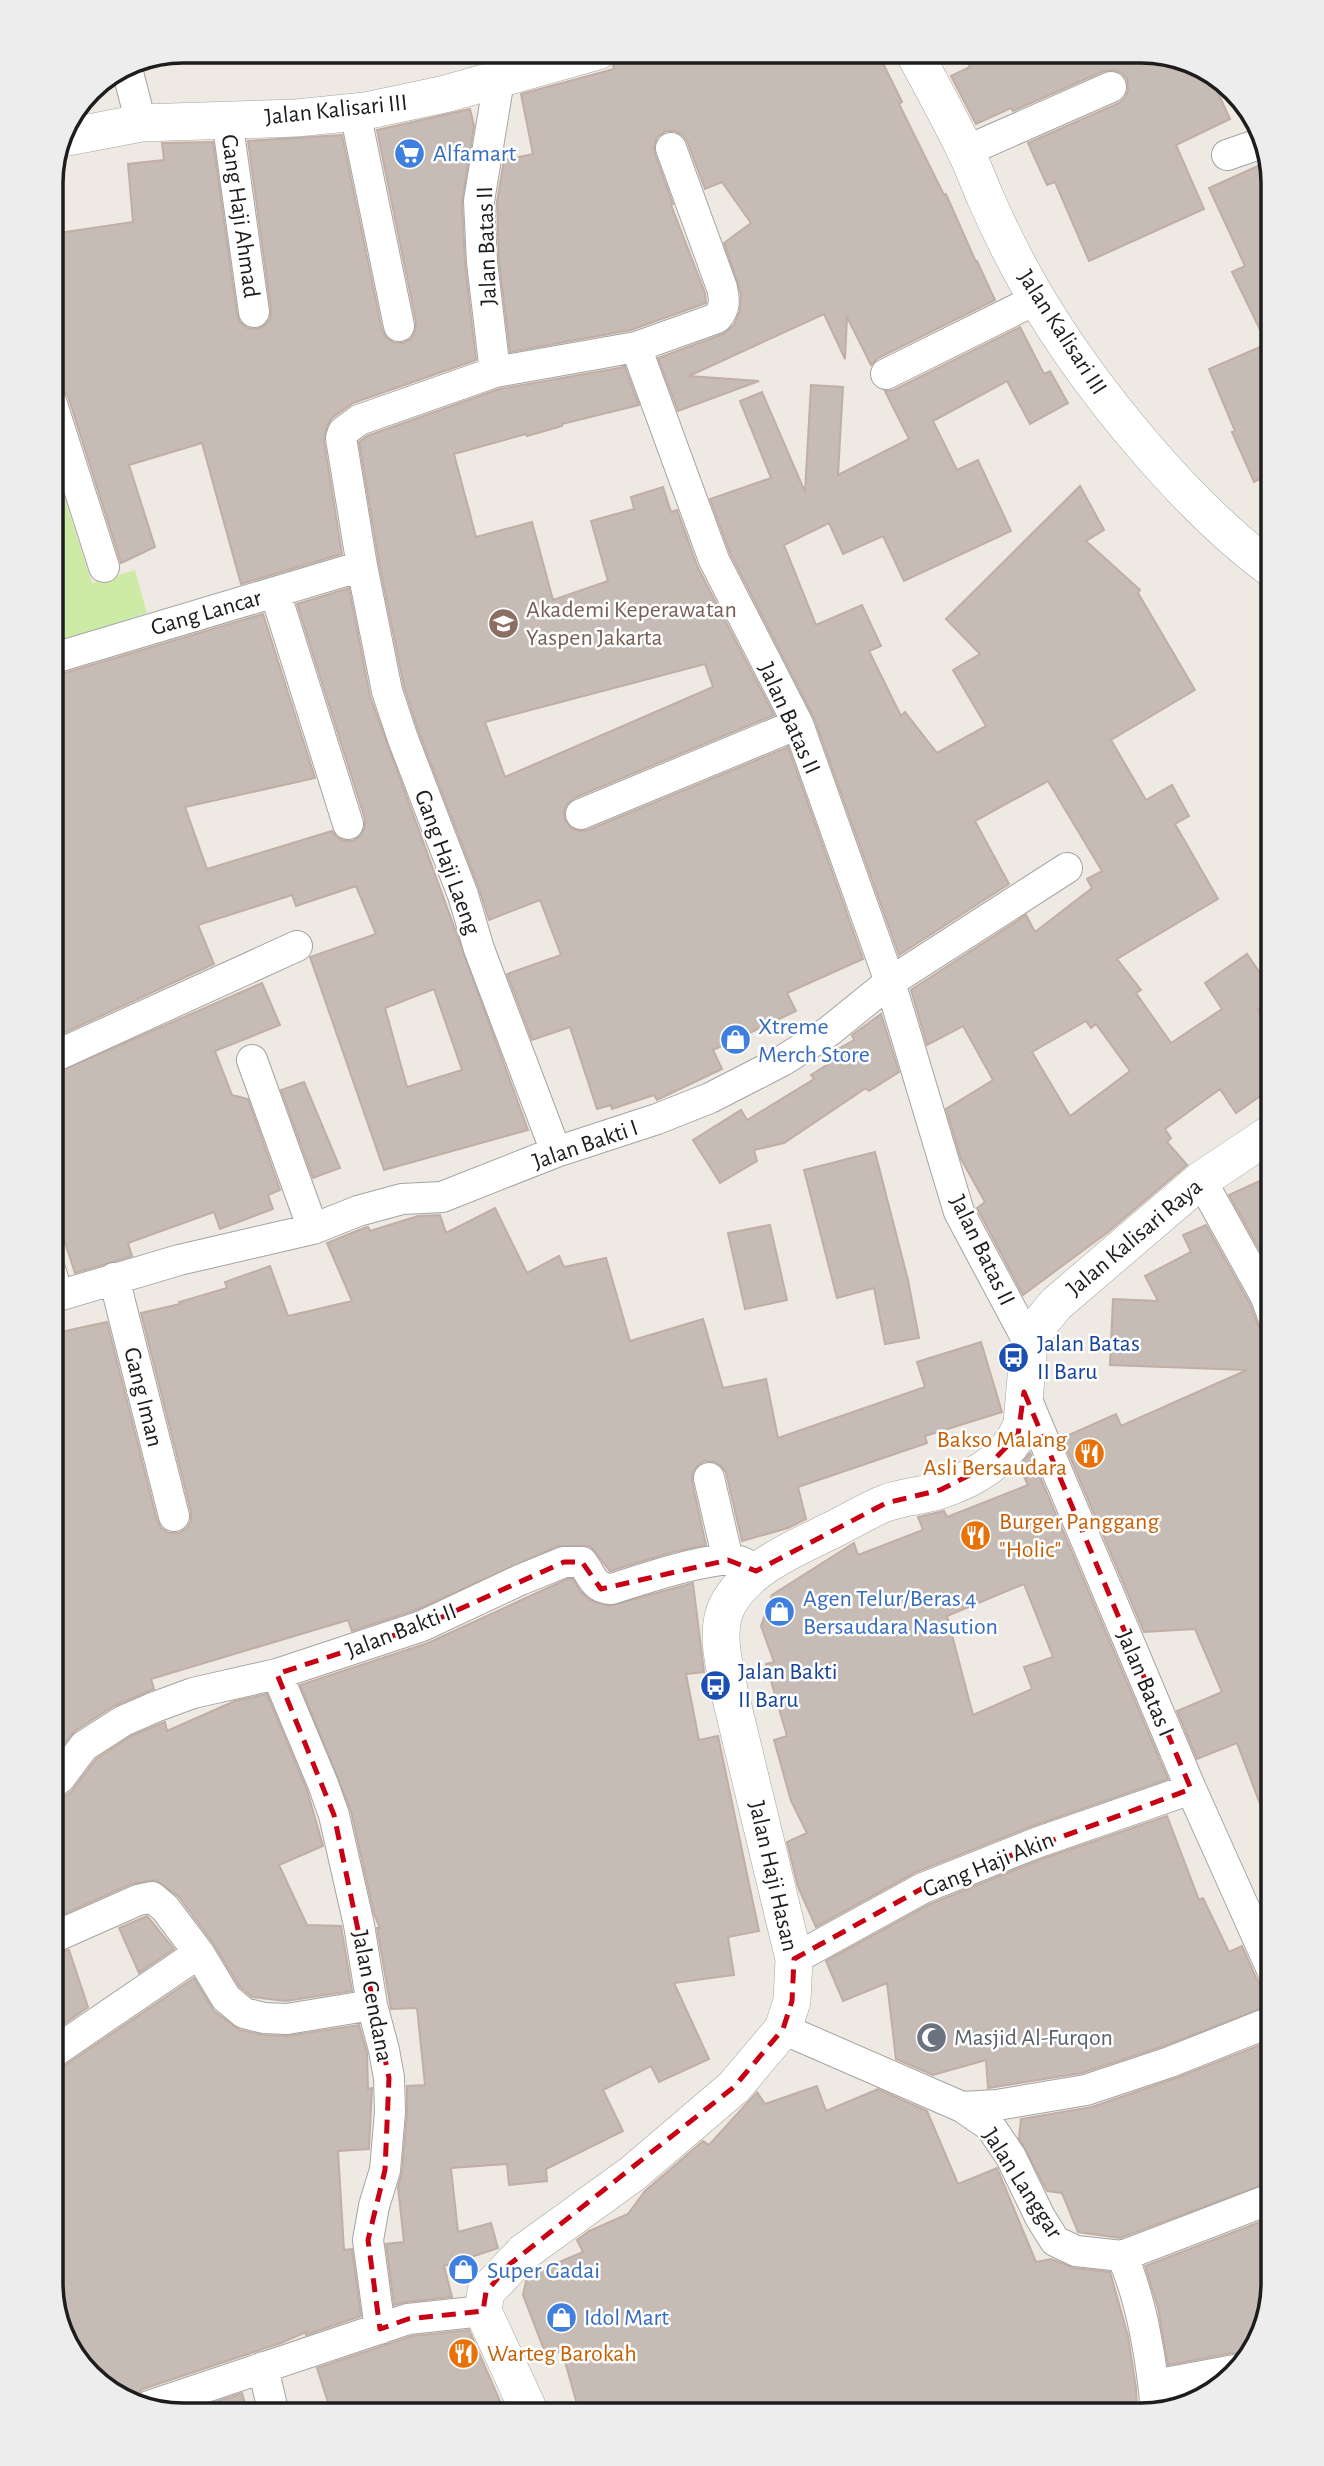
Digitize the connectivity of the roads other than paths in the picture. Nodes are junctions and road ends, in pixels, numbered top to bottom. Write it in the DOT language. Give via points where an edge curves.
graph roads {
  1 [pos="557,63"];
  2 [pos="919,63"];
  3 [pos="129,76"];
  4 [pos="499,80"];
  5 [pos="1111,87"];
  6 [pos="355,112"];
  7 [pos="227,119"];
  8 [pos="141,123"];
  9 [pos="72,136"];
  10 [pos="1255,146"];
  11 [pos="671,148"];
  12 [pos="966,151"];
  13 [pos="1227,155"];
  14 [pos="1037,299"];
  15 [pos="254,312"];
  16 [pos="399,326"];
  17 [pos="636,347"];
  18 [pos="495,372"];
  19 [pos="886,374"];
  20 [pos="63,439"];
  21 [pos="1261,560"];
  22 [pos="362,566"];
  23 [pos="104,567"];
  24 [pos="275,592"];
  25 [pos="63,655"];
  26 [pos="798,724"];
  27 [pos="581,814"];
  28 [pos="348,824"];
  29 [pos="1067,868"];
  30 [pos="297,946"];
  31 [pos="890,982"];
  32 [pos="63,1053"];
  33 [pos="252,1060"];
  34 [pos="1261,1140"];
  35 [pos="556,1152"];
  36 [pos="1201,1180"];
  37 [pos="313,1229"];
  38 [pos="114,1278"];
  39 [pos="63,1287"];
  40 [pos="1261,1288"];
  41 [pos="1027,1368"];
  42 [pos="709,1478"];
  43 [pos="174,1516"];
  44 [pos="742,1566"];
  45 [pos="277,1674"];
  46 [pos="63,1774"];
  47 [pos="1191,1789"];
  48 [pos="1261,1922"];
  49 [pos="63,1932"];
  50 [pos="199,1953"];
  51 [pos="794,1958"];
  52 [pos="372,2005"];
  53 [pos="1261,2026"];
  54 [pos="783,2029"];
  55 [pos="63,2046"];
  56 [pos="962,2107"];
  57 [pos="1261,2203"];
  58 [pos="1122,2256"];
  59 [pos="483,2311"];
  60 [pos="380,2329"];
  61 [pos="263,2367"];
  62 [pos="1215,2377"];
  63 [pos="1155,2398"];
  64 [pos="164,2401"];
  65 [pos="271,2403"];
  66 [pos="525,2403"];
  1 -- 4 [label="street, Jalan Kalisari III"];
  2 -- 12 [label="street, Jalan Kalisari III"];
  3 -- 8 [label="street"];
  4 -- 6 [label="street, Jalan Kalisari III"];
  4 -- 18 [label="street, Jalan Batas II" via="479,201"];
  5 -- 12 [label="street"];
  6 -- 7 [label="street, Jalan Kalisari III"];
  6 -- 16 [label="street"];
  7 -- 8 [label="street, Jalan Kalisari III"];
  7 -- 15 [label="street, Gang Haji Ahmad"];
  8 -- 9 [label="street, Jalan Kalisari III"];
  10 -- 13 [label="street"];
  11 -- 17 [label="street" via="722,288 724,310 717,318"];
  12 -- 14 [label="street, Jalan Kalisari III"];
  14 -- 19 [label="street"];
  14 -- 21 [label="street, Jalan Kalisari III" via="1140,439 1222,527"];
  17 -- 18 [label="street"];
  17 -- 26 [label="street, Jalan Batas II" via="714,560"];
  18 -- 22 [label="street, Gang Haji Laeng" via="359,420 343,432"];
  20 -- 23 [label="street"];
  22 -- 24 [label="street, Gang Lancar"];
  22 -- 35 [label="street, Gang Haji Laeng" via="387,691"];
  24 -- 25 [label="street, Gang Lancar"];
  24 -- 28 [label="street"];
  26 -- 27 [label="street"];
  26 -- 31 [label="street, Jalan Batas II"];
  29 -- 31 [label="street, Jalan Bakti I"];
  30 -- 32 [label="street"];
  31 -- 35 [label="street, Jalan Bakti I" via="828,1032 737,1084 657,1119"];
  31 -- 41 [label="street, Jalan Batas II" via="960,1212"];
  33 -- 37 [label="street"];
  34 -- 36 [label="street, Jalan Kalisari Raya"];
  35 -- 37 [label="street, Jalan Bakti I" via="442,1197 402,1199"];
  36 -- 40 [label="street"];
  36 -- 41 [label="street, Jalan Kalisari Raya" via="1056,1304 1042,1321"];
  37 -- 38 [label="street, Jalan Bakti I"];
  38 -- 39 [label="street, Jalan Bakti I"];
  38 -- 43 [label="street, Gang Iman"];
  41 -- 44 [label="street, Jalan Haji Hasan" via="1018,1435 988,1466 940,1490 886,1503 781,1556"];
  41 -- 47 [label="street, Jalan Batas I"];
  42 -- 44 [label="street"];
  44 -- 45 [label="street, Jalan Bakti II" via="699,1563 601,1589 582,1562 564,1562 422,1626"];
  44 -- 51 [label="street, Jalan Haji Hasan" via="727,1606 722,1647"];
  45 -- 46 [label="street, Jalan Bakti II" via="194,1693 123,1721 84,1746"];
  45 -- 52 [label="street, Jalan Cendana" via="334,1815"];
  47 -- 48 [label="street, Jalan Batas I"];
  47 -- 51 [label="street, Gang Haji Akin" via="923,1888"];
  49 -- 50 [label="street" via="152,1897"];
  50 -- 52 [label="street" via="226,1998 244,2013 287,2019"];
  50 -- 55 [label="street"];
  51 -- 54 [label="street, Jalan Haji Hasan" via="792,2001"];
  52 -- 60 [label="street, Jalan Cendana" via="384,2050 390,2112 385,2170 368,2240"];
  53 -- 56 [label="street" via="1086,2090"];
  54 -- 56 [label="street, Jalan Langgar"];
  54 -- 59 [label="street, Jalan Haji Hasan" via="716,2103 632,2174 510,2264 486,2292"];
  56 -- 58 [label="street, Jalan Langgar" via="990,2126 1055,2241 1076,2252"];
  57 -- 58 [label="street"];
  58 -- 63 [label="street" via="1133,2281"];
  59 -- 60 [label="street" via="408,2319"];
  59 -- 66 [label="street"];
  60 -- 61 [label="street"];
  61 -- 64 [label="street"];
  61 -- 65 [label="street"];
  62 -- 63 [label="street"];
}
